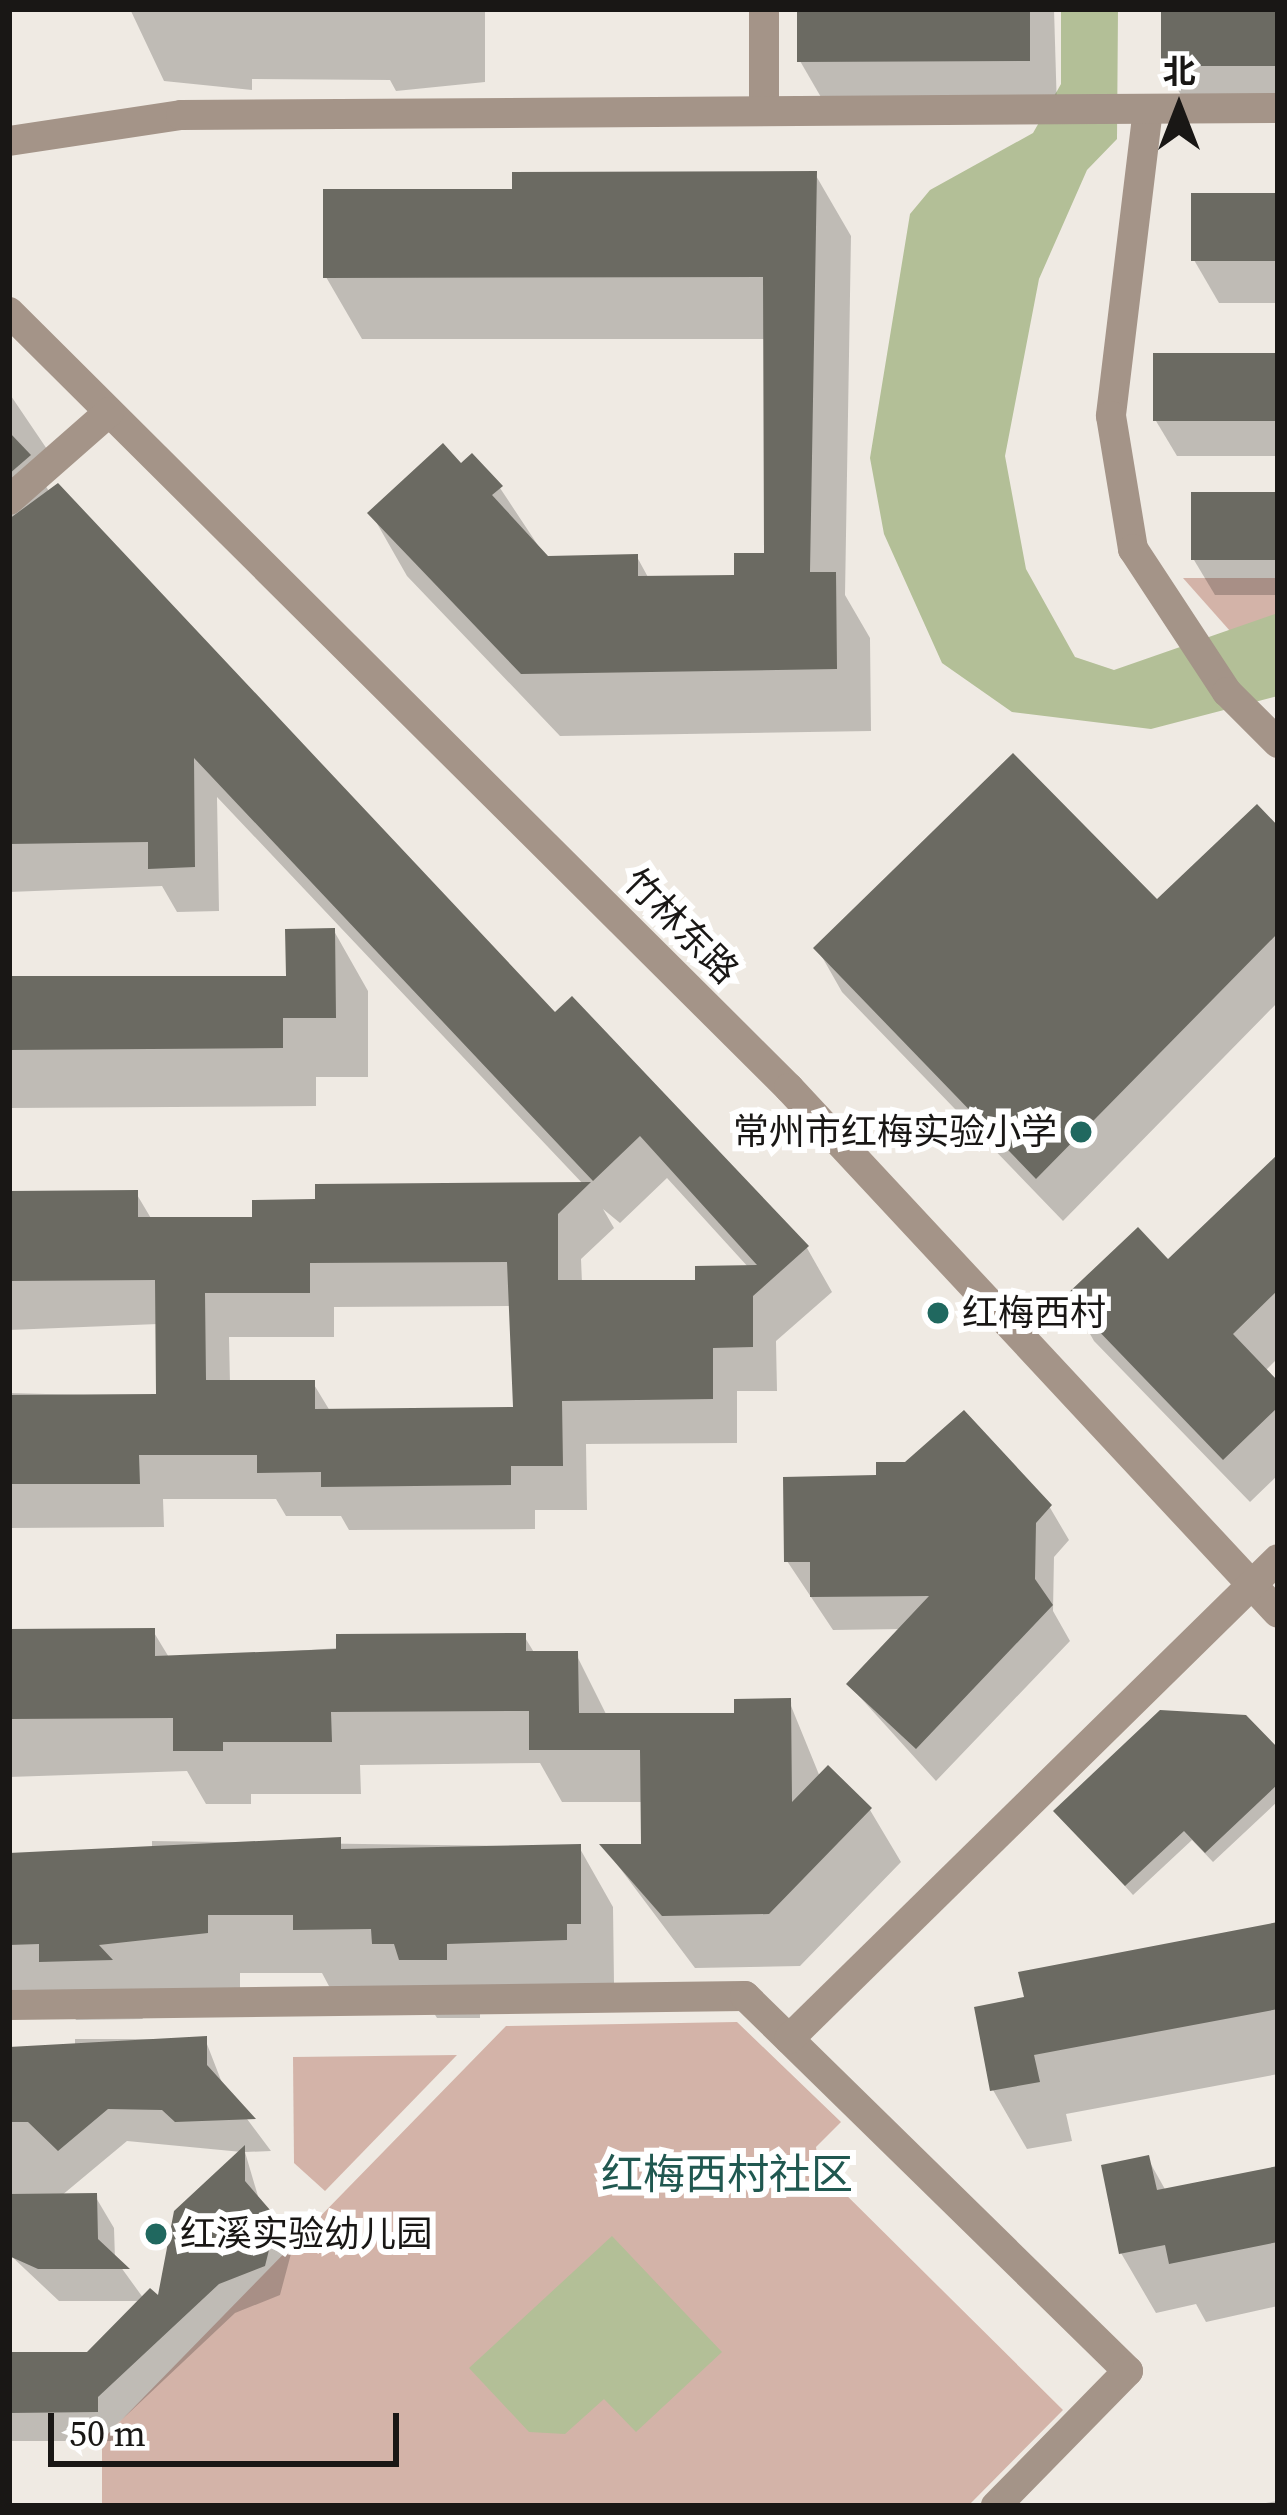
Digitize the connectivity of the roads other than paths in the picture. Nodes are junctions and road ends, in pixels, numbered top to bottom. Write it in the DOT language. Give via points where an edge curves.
graph roads {
  1 [pos="764,9"];
  2 [pos="1278,108"];
  3 [pos="1148,109"];
  4 [pos="764,111"];
  5 [pos="9,141"];
  6 [pos="9,312"];
  7 [pos="109,412"];
  8 [pos="9,500"];
  9 [pos="1278,743"];
  10 [pos="1278,1559"];
  11 [pos="1250,1583"];
  12 [pos="1278,1613"];
  13 [pos="9,2005"];
  14 [pos="789,2039"];
  15 [pos="995,2506"];
  1 -- 4 [label="street"];
  2 -- 3 [label="street"];
  3 -- 4 [label="street"];
  3 -- 9 [label="street" via="1111,416 1133,550 1227,692"];
  4 -- 5 [label="street" via="181,115"];
  6 -- 7 [label="street, 竹林东路"];
  7 -- 8 [label="street"];
  7 -- 11 [label="street, 竹林东路" via="789,1088"];
  10 -- 11 [label="street"];
  11 -- 12 [label="street, 竹林东路"];
  11 -- 14 [label="street"];
  13 -- 14 [label="street" via="745,1996"];
  14 -- 15 [label="street" via="1128,2371"];
}
